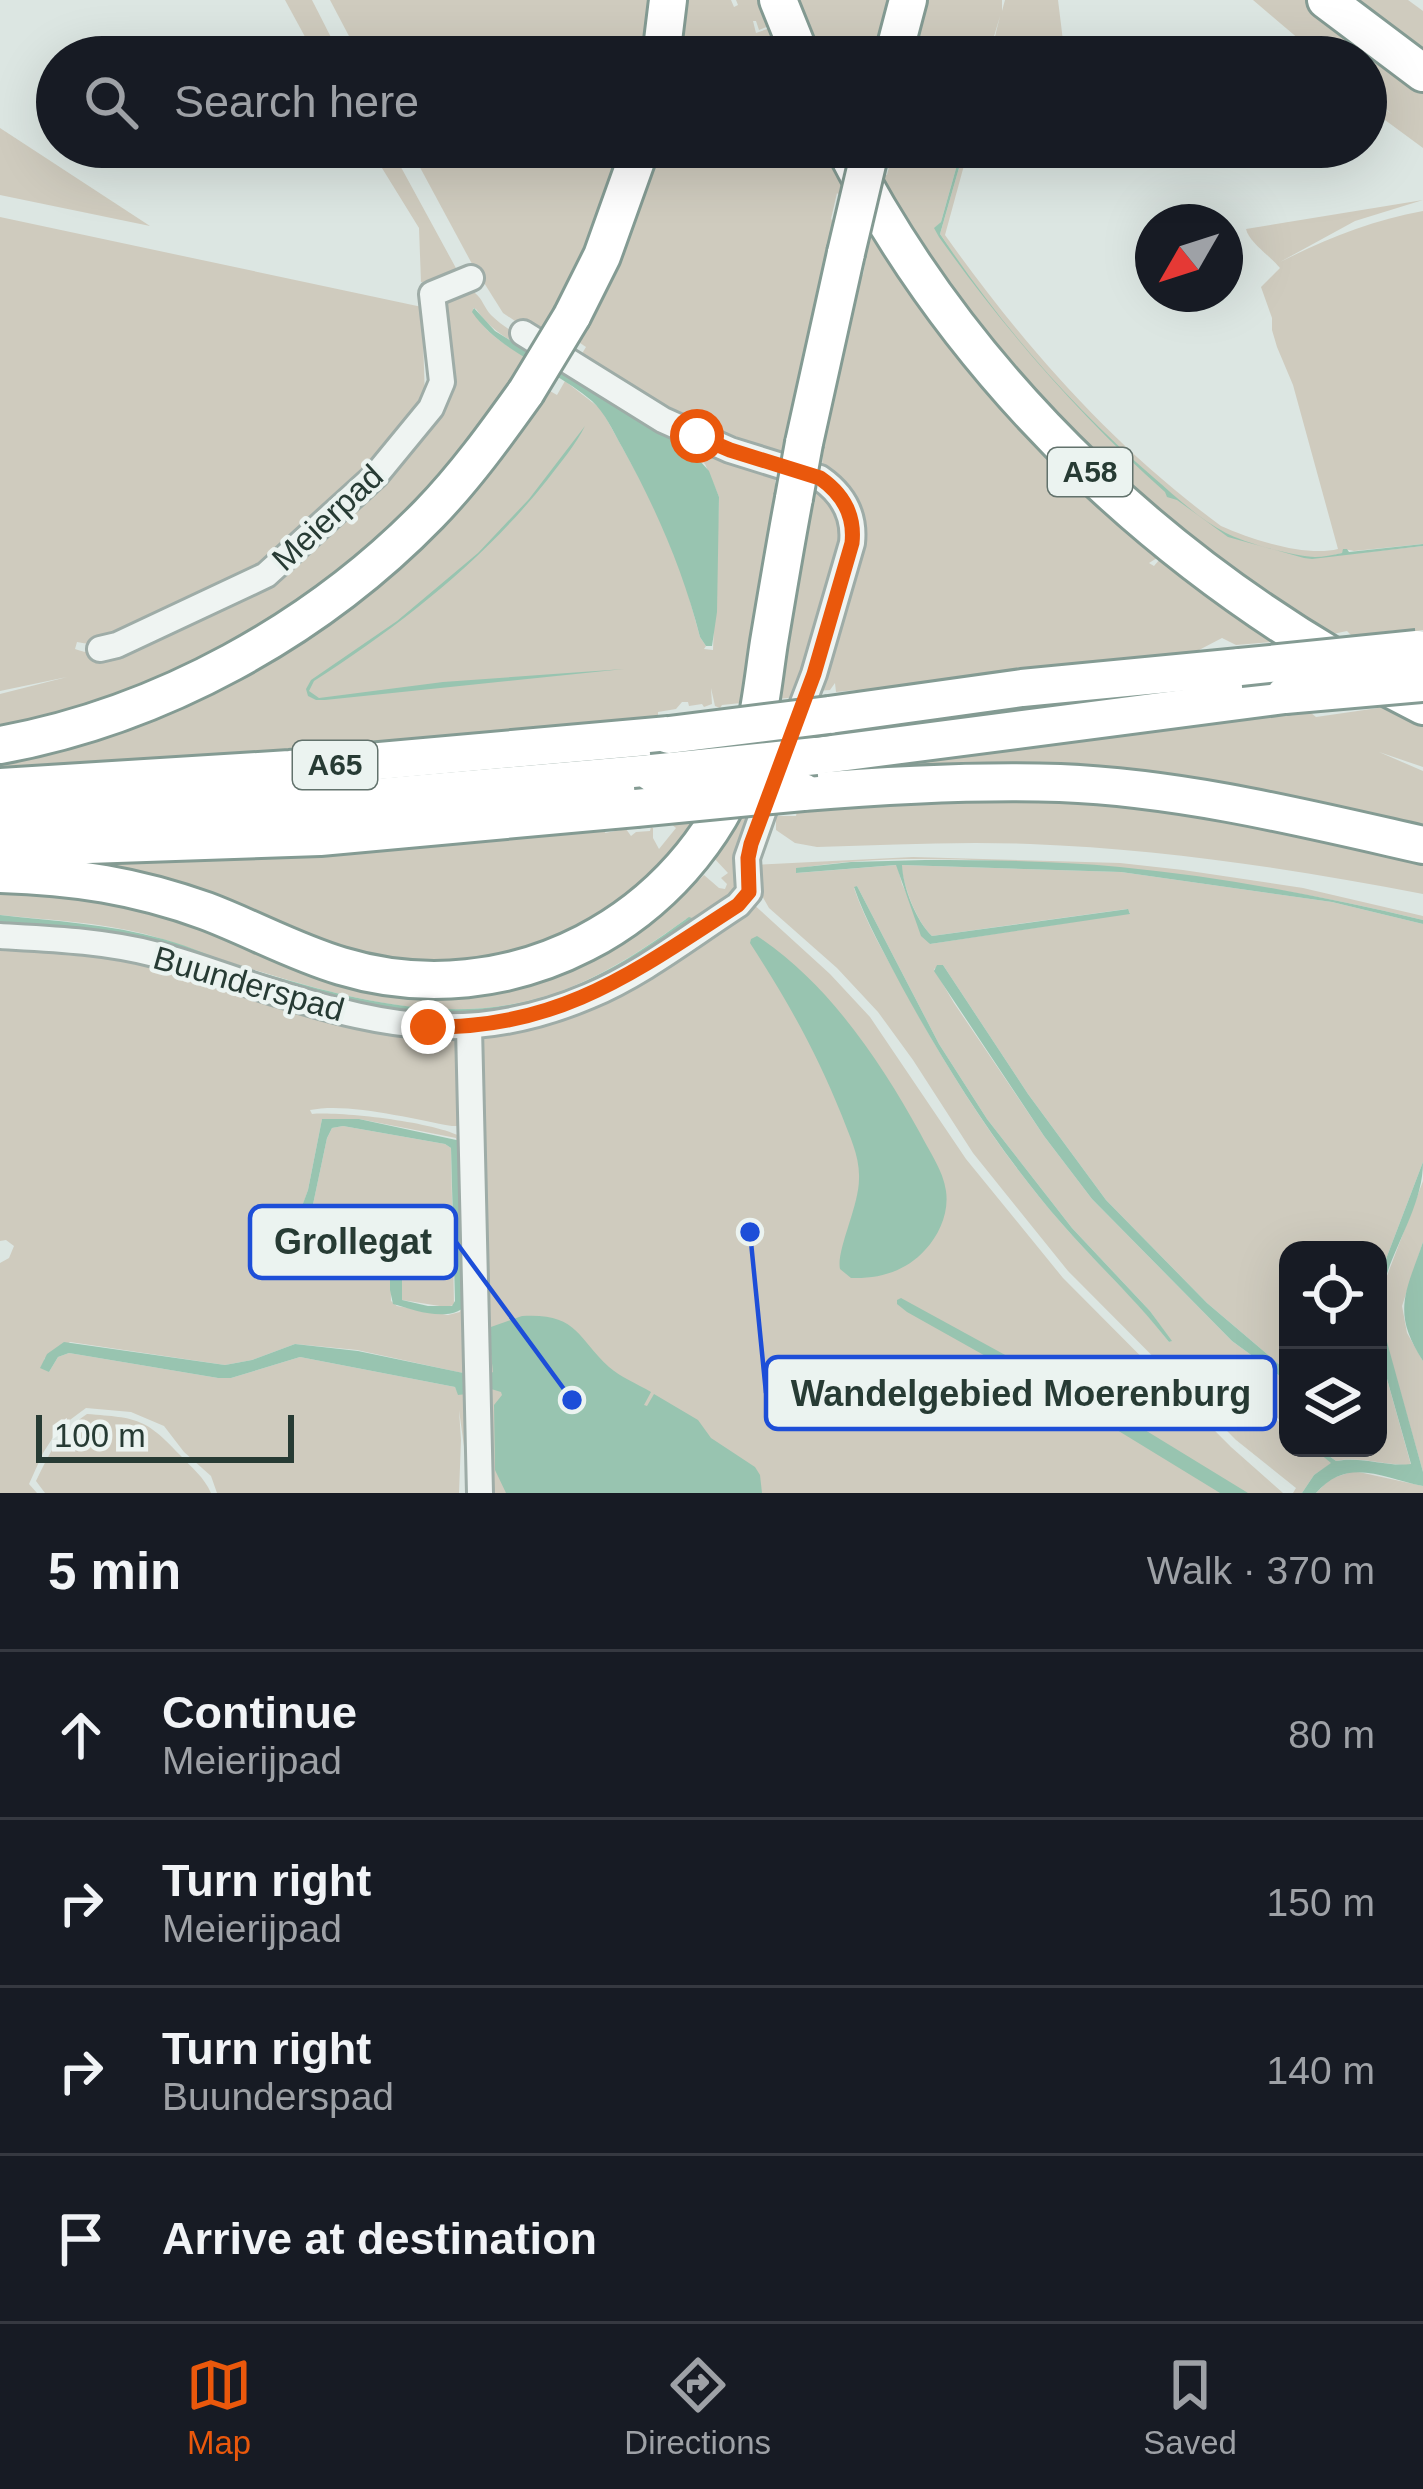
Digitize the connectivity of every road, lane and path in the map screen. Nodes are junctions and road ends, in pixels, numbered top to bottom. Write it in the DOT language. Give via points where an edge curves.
graph roads {
  1 [pos="668,0"];
  2 [pos="778,0"];
  3 [pos="908,0"];
  4 [pos="1326,0"];
  5 [pos="664,36"];
  6 [pos="793,36"];
  7 [pos="899,36"];
  8 [pos="1374,36"];
  9 [pos="1387,46"];
  10 [pos="1423,73"];
  11 [pos="633,168"];
  12 [pos="856,168"];
  13 [pos="866,168"];
  14 [pos="471,278"];
  15 [pos="523,333"];
  16 [pos="100,649"];
  17 [pos="1421,660"];
  18 [pos="1423,706"];
  19 [pos="0,745"];
  20 [pos="0,787"];
  21 [pos="0,818"];
  22 [pos="1423,845"];
  23 [pos="0,848"];
  24 [pos="0,874"];
  25 [pos="0,936"];
  26 [pos="469,1028"];
  27 [pos="479,1493"];
  1 -- 5 [label="highway"];
  2 -- 6 [label="highway"];
  3 -- 7 [label="highway"];
  4 -- 8 [label="highway"];
  9 -- 10 [label="highway"];
  11 -- 19 [label="highway, bridge" via="602,256 526,392 482,454 372,567 194,682 75,727"];
  12 -- 18 [label="highway, A58" via="931,288 1064,448 1205,573"];
  13 -- 24 [label="highway, bridge" via="804,443 746,759 696,852 660,892 566,952 484,976 424,980 328,962 140,890"];
  14 -- 16 [label="street, Meierpad" via="432,295 442,382 376,476 266,575"];
  15 -- 26 [label="street, Buunderspad" via="663,420 820,478 854,529 814,674 751,844 749,892 592,995"];
  17 -- 20 [label="highway, A65, bridge" via="1240,667 669,735"];
  17 -- 21 [label="highway, A65, bridge" via="1285,695 816,756 297,804"];
  22 -- 23 [label="highway, A65, bridge" via="1199,797 1065,783 941,782 320,837"];
  25 -- 26 [label="street, Buunderspad" via="109,944 335,1010"];
  26 -- 27 [label="street"];
}
